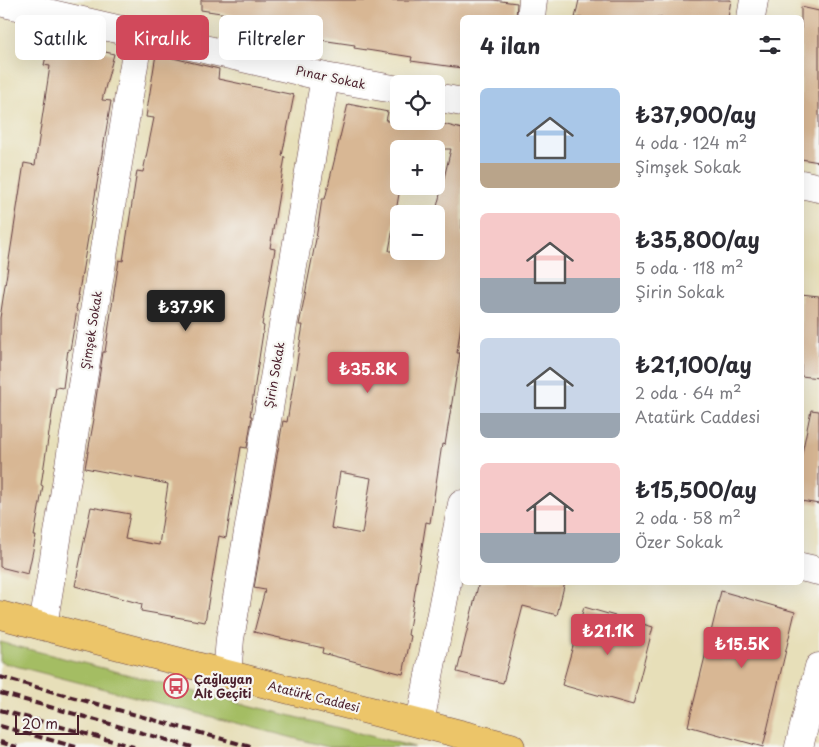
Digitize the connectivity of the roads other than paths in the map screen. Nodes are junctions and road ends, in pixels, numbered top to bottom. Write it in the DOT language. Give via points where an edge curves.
graph roads {
  1 [pos="533,0"];
  2 [pos="754,0"];
  3 [pos="0,2"];
  4 [pos="35,5"];
  5 [pos="531,15"];
  6 [pos="752,15"];
  7 [pos="116,28"];
  8 [pos="209,50"];
  9 [pos="135,60"];
  10 [pos="324,77"];
  11 [pos="390,88"];
  12 [pos="445,99"];
  13 [pos="460,102"];
  14 [pos="804,185"];
  15 [pos="819,188"];
  16 [pos="460,514"];
  17 [pos="804,568"];
  18 [pos="819,571"];
  19 [pos="0,615"];
  20 [pos="43,626"];
  21 [pos="819,667"];
  22 [pos="227,674"];
  23 [pos="420,723"];
  24 [pos="511,747"];
  25 [pos="799,747"];
  1 -- 5 [label="street"];
  2 -- 6 [label="street"];
  3 -- 4 [label="street, Pınar Sokak"];
  4 -- 7 [label="street, Pınar Sokak"];
  8 -- 10 [label="street, Pınar Sokak"];
  9 -- 20 [label="street, Şimşek Sokak"];
  10 -- 11 [label="street, Pınar Sokak"];
  10 -- 22 [label="street, Şirin Sokak" via="230,639"];
  12 -- 13 [label="street"];
  14 -- 15 [label="street"];
  16 -- 23 [label="street"];
  17 -- 18 [label="street"];
  19 -- 20 [label="main road, Atatürk Caddesi"];
  20 -- 22 [label="main road, Atatürk Caddesi"];
  21 -- 25 [label="street"];
  22 -- 23 [label="main road, Atatürk Caddesi"];
  23 -- 24 [label="main road, Atatürk Caddesi"];
}
